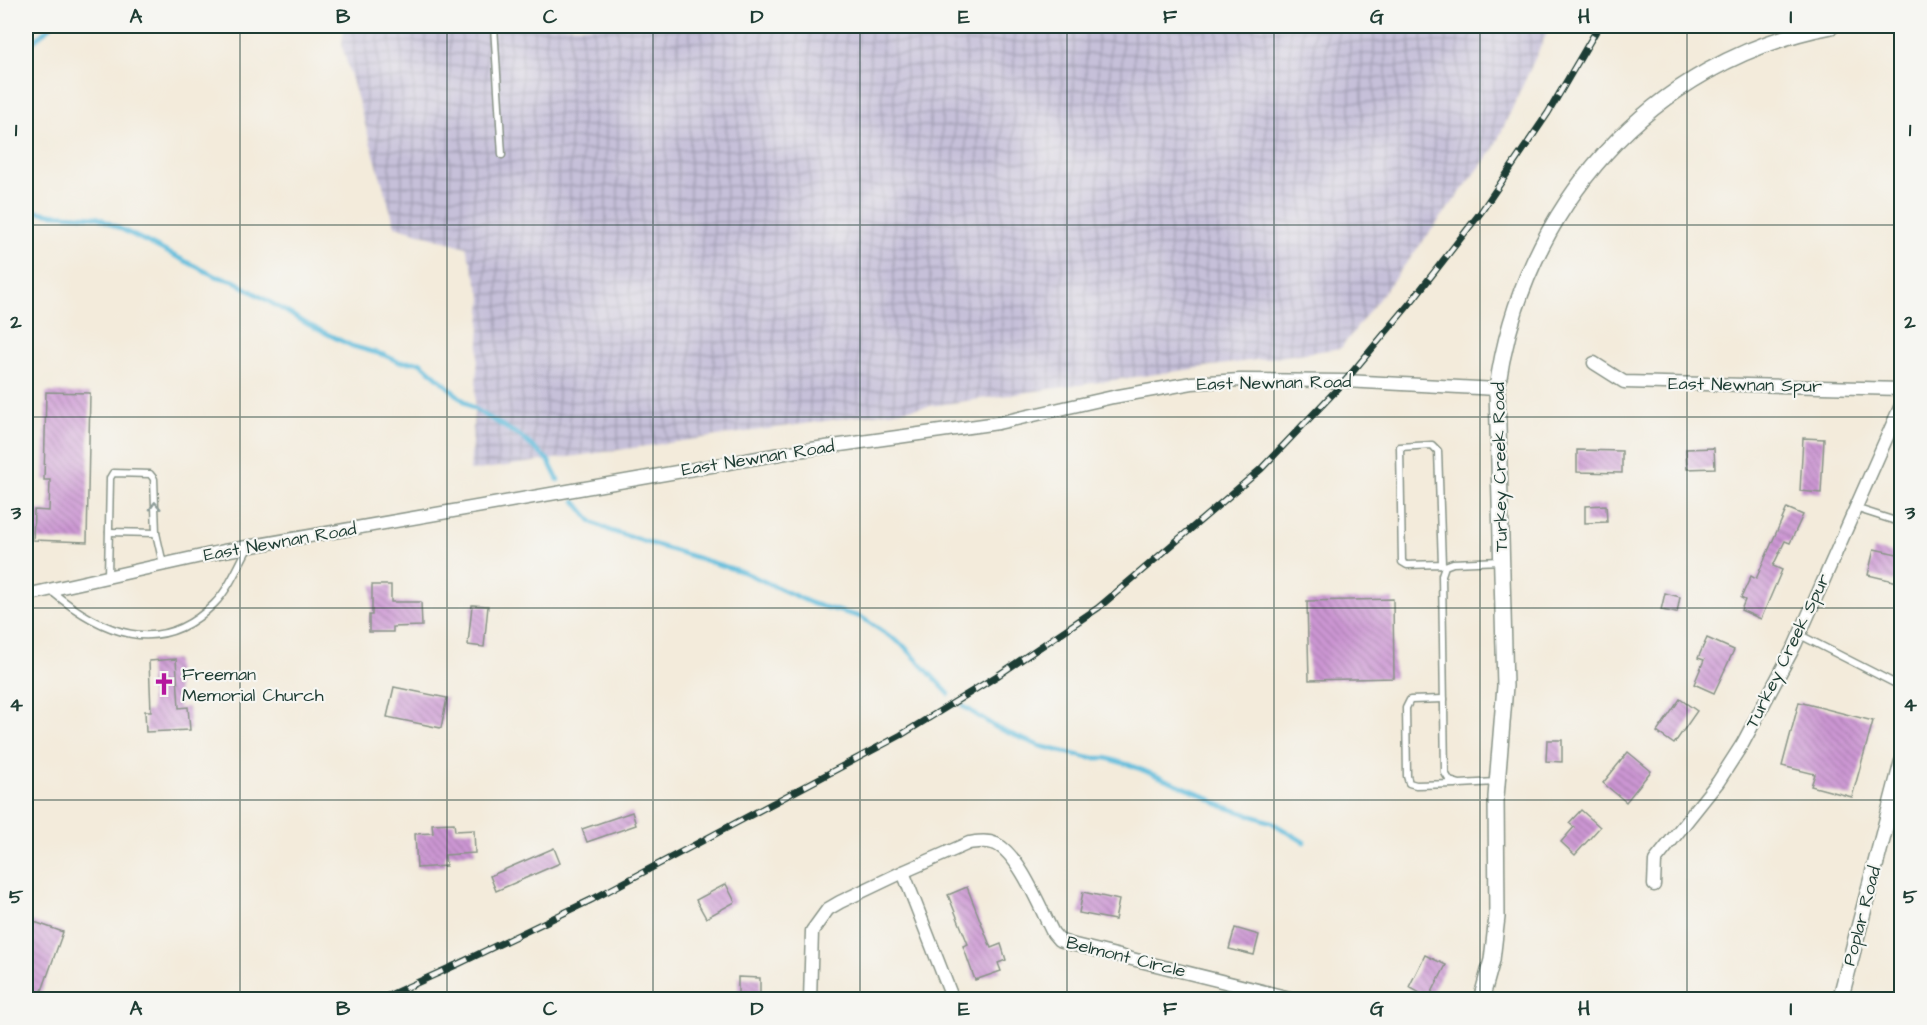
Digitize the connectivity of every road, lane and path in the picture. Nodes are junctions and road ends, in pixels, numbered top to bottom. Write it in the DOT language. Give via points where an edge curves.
graph roads {
  1 [pos="494,26"];
  2 [pos="1832,26"];
  3 [pos="502,155"];
  4 [pos="1594,363"];
  5 [pos="1902,388"];
  6 [pos="1497,389"];
  7 [pos="1902,403"];
  8 [pos="1855,508"];
  9 [pos="1902,524"];
  10 [pos="109,531"];
  11 [pos="156,533"];
  12 [pos="248,547"];
  13 [pos="1501,561"];
  14 [pos="163,564"];
  15 [pos="1443,565"];
  16 [pos="108,576"];
  17 [pos="50,589"];
  18 [pos="26,595"];
  19 [pos="1800,635"];
  20 [pos="1902,687"];
  21 [pos="1444,699"];
  22 [pos="1902,763"];
  23 [pos="1497,782"];
  24 [pos="1460,784"];
  25 [pos="903,872"];
  26 [pos="1654,885"];
  27 [pos="810,999"];
  28 [pos="953,999"];
  29 [pos="1298,999"];
  30 [pos="1481,999"];
  31 [pos="1840,999"];
  1 -- 3 [label="lane"];
  2 -- 6 [label="street, Turkey Creek Road" via="1753,48 1688,82 1650,110 1597,160 1561,211 1532,267 1505,343"];
  4 -- 5 [label="street, East Newnan Spur" via="1624,382"];
  6 -- 12 [label="street, East Newnan Road" via="1345,381 1192,383 998,423 797,451"];
  6 -- 13 [label="street, Turkey Creek Road"];
  7 -- 8 [label="street, Turkey Creek Spur"];
  8 -- 9 [label="lane"];
  8 -- 19 [label="street, Turkey Creek Spur"];
  10 -- 11 [label="lane"];
  11 -- 10 [label="lane, one-way" via="154,479 150,474 113,473"];
  10 -- 16 [label="lane"];
  11 -- 14 [label="lane"];
  12 -- 14 [label="street, East Newnan Road"];
  12 -- 17 [label="lane" via="215,603 184,627 163,634 131,634 105,627"];
  13 -- 15 [label="lane"];
  13 -- 23 [label="street, Turkey Creek Road" via="1505,686"];
  14 -- 16 [label="street, East Newnan Road"];
  15 -- 15 [label="lane" via="1438,452 1432,445 1400,447 1402,562 1407,566"];
  15 -- 21 [label="lane"];
  16 -- 17 [label="street, East Newnan Road"];
  17 -- 18 [label="street, East Newnan Road"];
  19 -- 20 [label="lane"];
  19 -- 26 [label="street, Turkey Creek Spur" via="1718,782 1655,861"];
  21 -- 24 [label="lane" via="1445,773 1450,781"];
  21 -- 24 [label="lane" via="1410,700 1406,708 1407,776 1409,783 1416,785"];
  22 -- 31 [label="street, Poplar Road"];
  23 -- 24 [label="lane"];
  23 -- 30 [label="street, Turkey Creek Road" via="1497,917 1492,960"];
  25 -- 27 [label="street, Belmont Circle" via="840,902 818,920 812,931"];
  25 -- 28 [label="street"];
  25 -- 29 [label="street, Belmont Circle" via="969,843 996,844 1017,861 1059,940"];
}
